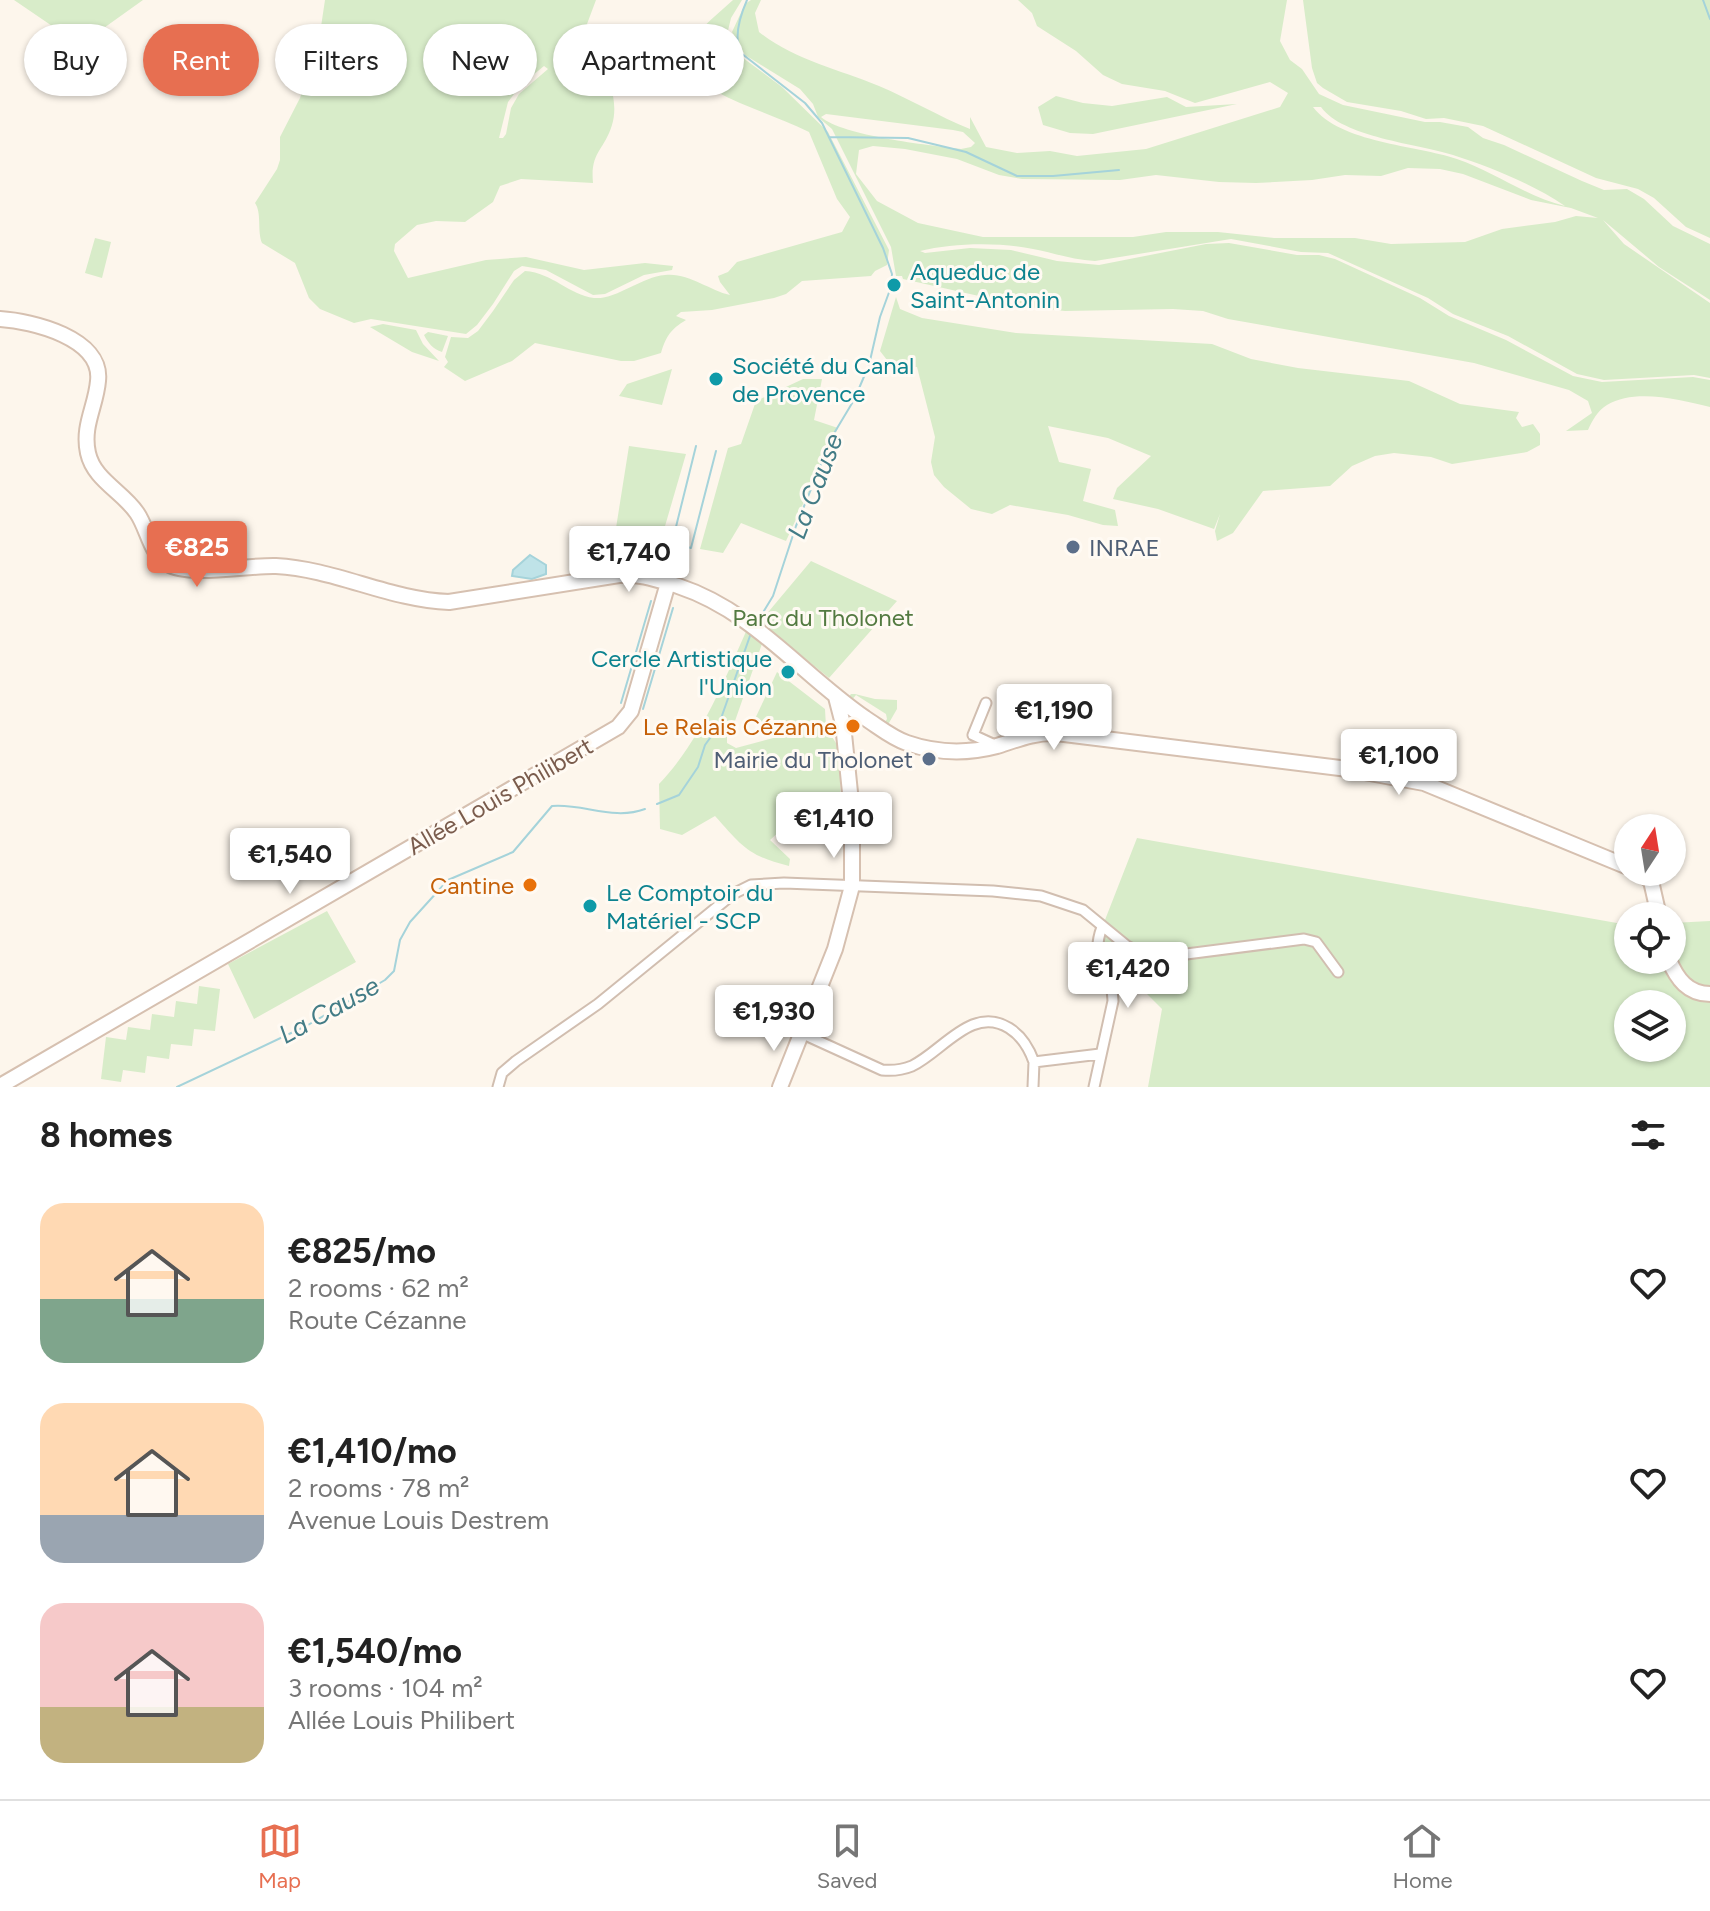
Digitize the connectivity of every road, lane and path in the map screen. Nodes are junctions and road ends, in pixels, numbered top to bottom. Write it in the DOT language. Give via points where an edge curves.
graph roads {
  1 [pos="0,319"];
  2 [pos="668,583"];
  3 [pos="836,697"];
  4 [pos="986,703"];
  5 [pos="997,746"];
  6 [pos="1614,861"];
  7 [pos="852,886"];
  8 [pos="1102,927"];
  9 [pos="1338,972"];
  10 [pos="1676,974"];
  11 [pos="1710,994"];
  12 [pos="806,1027"];
  13 [pos="1100,1054"];
  14 [pos="1034,1062"];
  15 [pos="0,1086"];
  16 [pos="498,1087"];
  17 [pos="780,1087"];
  18 [pos="1033,1087"];
  19 [pos="1094,1087"];
  1 -- 2 [label="street" via="69,338 91,355 99,372 86,428 92,465 139,515 157,553 171,566 284,567 449,602 627,575"];
  2 -- 3 [label="street" via="704,596 759,629"];
  2 -- 15 [label="street, Allée Louis Philibert" via="631,711 618,727"];
  3 -- 5 [label="street" via="907,743 962,752"];
  3 -- 7 [label="street" via="852,812"];
  4 -- 5 [label="street" via="973,735"];
  5 -- 6 [label="street" via="1056,733 1397,777 1451,792"];
  7 -- 8 [label="street" via="1041,896 1083,910"];
  7 -- 12 [label="street"];
  7 -- 16 [label="street" via="784,883 738,890 598,1004 516,1061 502,1073"];
  8 -- 9 [label="street" via="1153,957 1309,939"];
  8 -- 13 [label="street" via="1097,950 1113,995"];
  10 -- 11 [label="street" via="1690,989"];
  12 -- 14 [label="street" via="875,1068 895,1071 918,1062 969,1026 992,1021 1015,1032"];
  12 -- 17 [label="street"];
  13 -- 14 [label="street"];
  13 -- 19 [label="street"];
  14 -- 18 [label="street"];
}
